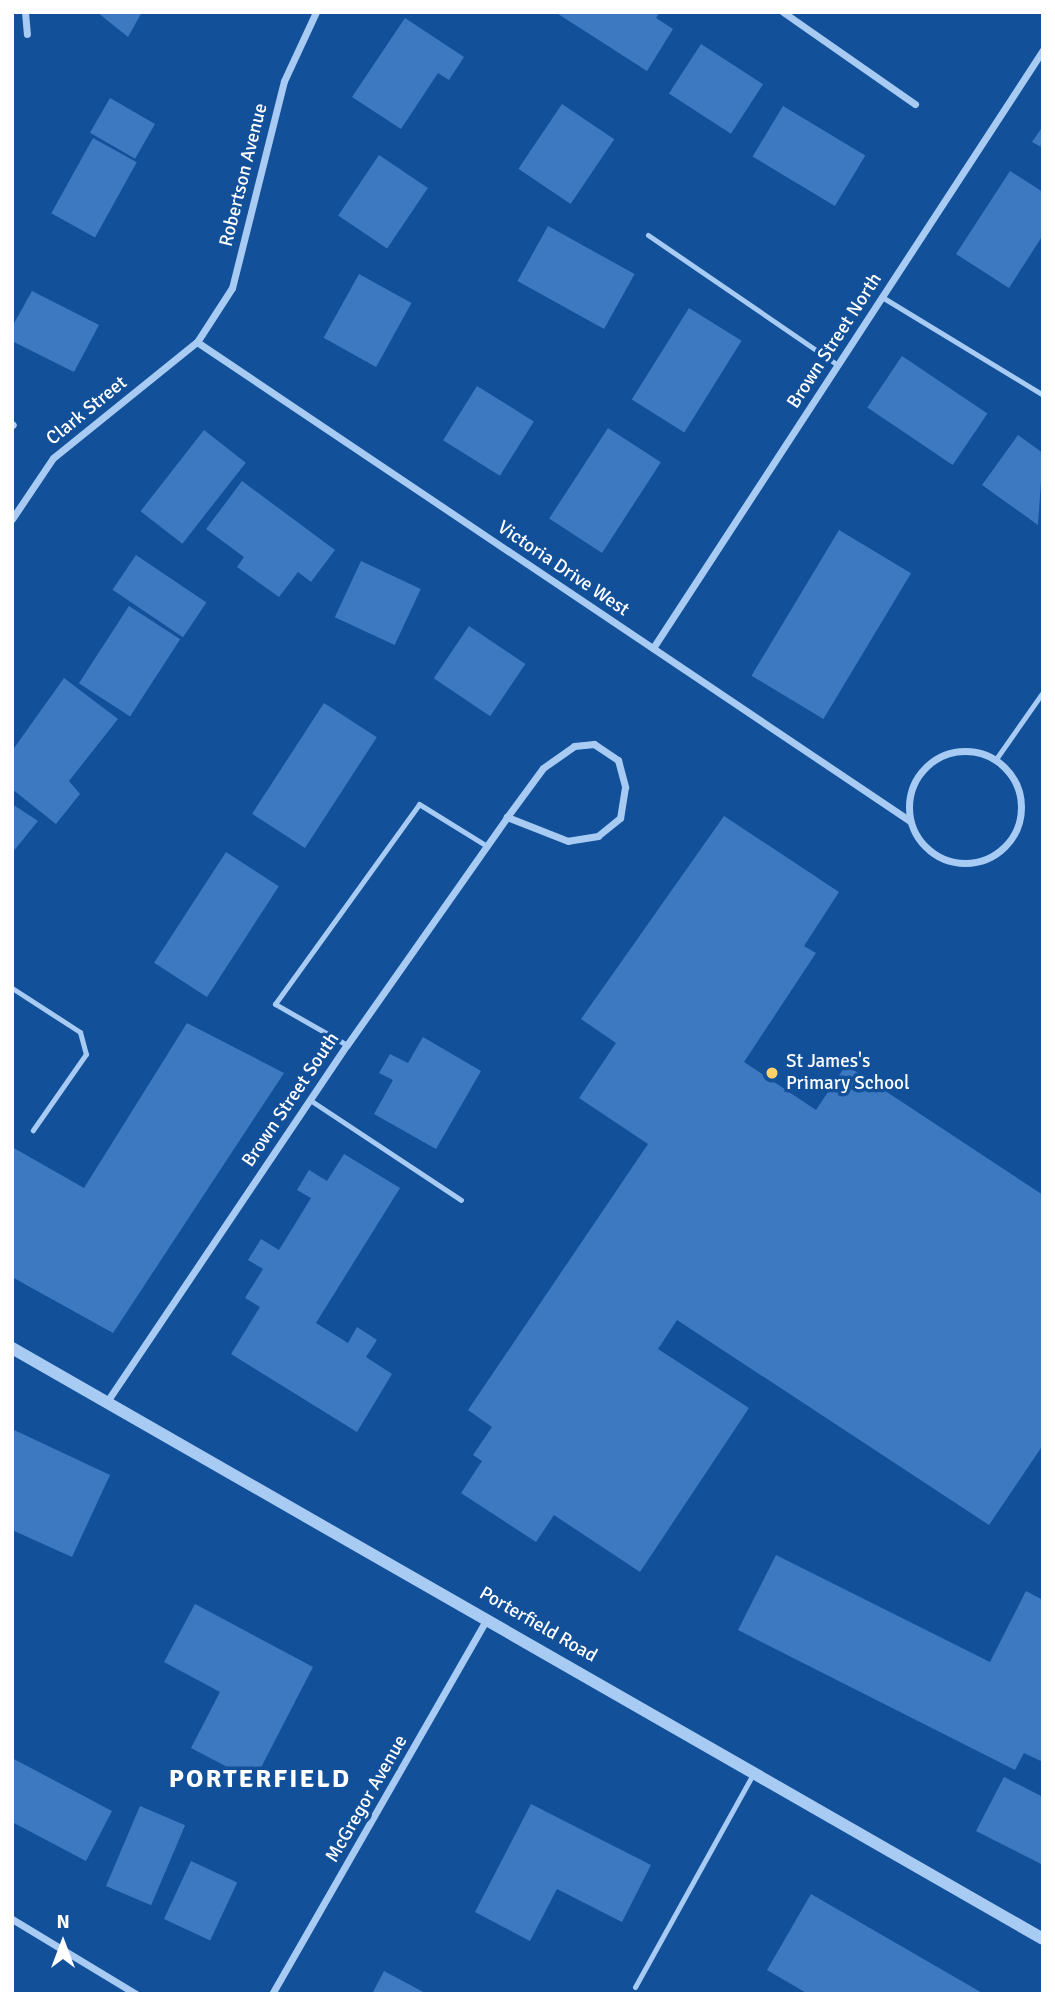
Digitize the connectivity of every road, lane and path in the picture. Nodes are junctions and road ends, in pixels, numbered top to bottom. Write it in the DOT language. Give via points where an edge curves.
graph roads {
  1 [pos="25,12"];
  2 [pos="316,12"];
  3 [pos="786,13"];
  4 [pos="27,34"];
  5 [pos="1043,50"];
  6 [pos="915,104"];
  7 [pos="648,235"];
  8 [pos="882,297"];
  9 [pos="197,342"];
  10 [pos="838,365"];
  11 [pos="1043,395"];
  12 [pos="12,519"];
  13 [pos="653,648"];
  14 [pos="1043,692"];
  15 [pos="996,759"];
  16 [pos="507,817"];
  17 [pos="910,821"];
  18 [pos="487,846"];
  19 [pos="12,988"];
  20 [pos="347,1045"];
  21 [pos="310,1100"];
  22 [pos="33,1130"];
  23 [pos="461,1200"];
  24 [pos="12,1348"];
  25 [pos="106,1403"];
  26 [pos="487,1618"];
  27 [pos="754,1772"];
  28 [pos="12,1919"];
  29 [pos="1043,1939"];
  30 [pos="635,1987"];
  31 [pos="136,1994"];
  32 [pos="272,1994"];
  1 -- 4 [label="street"];
  2 -- 9 [label="street, Robertson Avenue" via="284,80 233,288"];
  3 -- 6 [label="street"];
  5 -- 8 [label="street, Brown Street North"];
  7 -- 10 [label="lane"];
  8 -- 10 [label="street, Brown Street North"];
  8 -- 11 [label="lane"];
  9 -- 12 [label="street, Clark Street" via="52,458"];
  9 -- 13 [label="street, Victoria Drive West"];
  10 -- 13 [label="street, Brown Street North"];
  13 -- 17 [label="street, Victoria Drive West"];
  14 -- 15 [label="lane"];
  15 -- 17 [label="street" via="959,751 924,768 914,784"];
  15 -- 17 [label="street" via="1018,787 1023,805 1013,839 1000,853 984,861 947,861 918,839"];
  16 -- 16 [label="street" via="543,768 574,746 594,744 618,760 625,787 620,818 598,836 568,841"];
  16 -- 18 [label="street, Brown Street South"];
  18 -- 20 [label="street, Brown Street South"];
  18 -- 20 [label="lane" via="419,804 275,1004"];
  19 -- 22 [label="lane" via="80,1032 86,1054"];
  20 -- 21 [label="street, Brown Street South"];
  21 -- 23 [label="lane"];
  21 -- 25 [label="street, Brown Street South"];
  24 -- 25 [label="street, Porterfield Road"];
  25 -- 26 [label="street, Porterfield Road"];
  26 -- 27 [label="street, Porterfield Road"];
  26 -- 32 [label="street, McGregor Avenue"];
  27 -- 29 [label="street, Porterfield Road"];
  27 -- 30 [label="lane"];
  28 -- 31 [label="street"];
}
